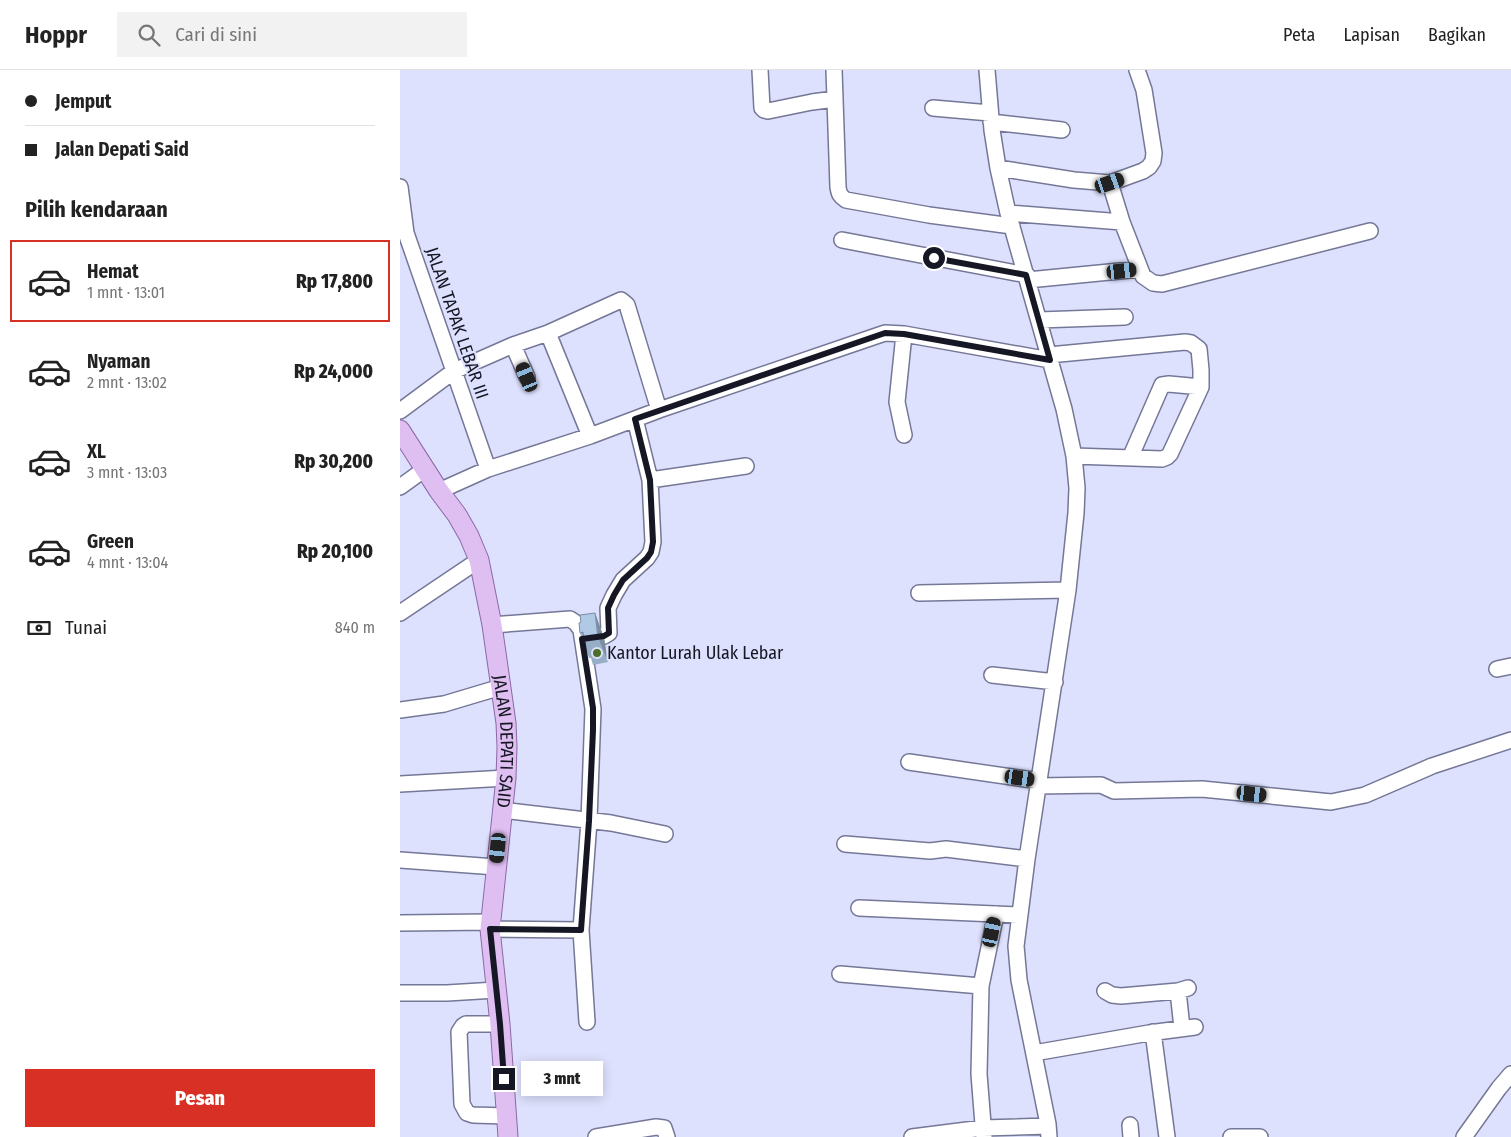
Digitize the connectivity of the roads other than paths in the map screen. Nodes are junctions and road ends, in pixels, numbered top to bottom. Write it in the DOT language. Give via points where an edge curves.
graph roads {
  1 [pos="760,70"];
  2 [pos="834,70"];
  3 [pos="987,70"];
  4 [pos="1137,70"];
  5 [pos="835,99"];
  6 [pos="934,108"];
  7 [pos="991,117"];
  8 [pos="1062,130"];
  9 [pos="998,168"];
  10 [pos="1110,183"];
  11 [pos="400,187"];
  12 [pos="1010,220"];
  13 [pos="1122,222"];
  14 [pos="1370,231"];
  15 [pos="842,240"];
  16 [pos="1140,269"];
  17 [pos="1027,278"];
  18 [pos="1125,317"];
  19 [pos="1039,320"];
  20 [pos="548,333"];
  21 [pos="904,334"];
  22 [pos="513,345"];
  23 [pos="1049,358"];
  24 [pos="454,371"];
  25 [pos="527,377"];
  26 [pos="1200,387"];
  27 [pos="659,410"];
  28 [pos="400,411"];
  29 [pos="635,419"];
  30 [pos="400,430"];
  31 [pos="590,436"];
  32 [pos="904,436"];
  33 [pos="1074,456"];
  34 [pos="1130,458"];
  35 [pos="746,466"];
  36 [pos="425,469"];
  37 [pos="488,469"];
  38 [pos="650,480"];
  39 [pos="400,486"];
  40 [pos="438,491"];
  41 [pos="479,560"];
  42 [pos="1068,590"];
  43 [pos="919,593"];
  44 [pos="400,613"];
  45 [pos="492,625"];
  46 [pos="582,639"];
  47 [pos="992,675"];
  48 [pos="1055,682"];
  49 [pos="500,687"];
  50 [pos="400,710"];
  51 [pos="1511,740"];
  52 [pos="908,762"];
  53 [pos="506,778"];
  54 [pos="400,784"];
  55 [pos="1039,784"];
  56 [pos="502,810"];
  57 [pos="589,821"];
  58 [pos="665,834"];
  59 [pos="845,844"];
  60 [pos="1026,859"];
  61 [pos="400,860"];
  62 [pos="496,867"];
  63 [pos="859,908"];
  64 [pos="996,914"];
  65 [pos="1020,915"];
  66 [pos="400,923"];
  67 [pos="490,926"];
  68 [pos="581,930"];
  69 [pos="840,974"];
  70 [pos="981,986"];
  71 [pos="496,990"];
  72 [pos="1105,991"];
  73 [pos="400,993"];
  74 [pos="587,1022"];
  75 [pos="500,1024"];
  76 [pos="1154,1032"];
  77 [pos="1034,1053"];
  78 [pos="1511,1074"];
  79 [pos="506,1116"];
  80 [pos="1048,1132"];
  81 [pos="984,1133"];
  82 [pos="508,1137"];
  83 [pos="596,1137"];
  84 [pos="667,1137"];
  85 [pos="912,1137"];
  86 [pos="1166,1137"];
  87 [pos="1231,1137"];
  88 [pos="1260,1137"];
  89 [pos="1464,1137"];
  1 -- 5 [label="street" via="764,110"];
  2 -- 5 [label="street"];
  3 -- 7 [label="street"];
  4 -- 10 [label="street" via="1144,90 1154,158 1143,171"];
  5 -- 12 [label="street" via="838,194 846,200 929,215"];
  6 -- 7 [label="street"];
  7 -- 8 [label="street"];
  7 -- 9 [label="street"];
  9 -- 10 [label="street"];
  9 -- 12 [label="street"];
  10 -- 13 [label="street"];
  11 -- 24 [label="street, JALAN TAPAK LEBAR III" via="406,232"];
  12 -- 13 [label="street"];
  12 -- 17 [label="street"];
  13 -- 16 [label="street"];
  14 -- 16 [label="street" via="1162,284 1149,281"];
  15 -- 17 [label="street"];
  16 -- 17 [label="street"];
  17 -- 19 [label="street"];
  18 -- 19 [label="street"];
  19 -- 23 [label="street"];
  20 -- 22 [label="street"];
  20 -- 27 [label="street" via="621,300 625,302"];
  20 -- 31 [label="street"];
  21 -- 23 [label="street"];
  21 -- 27 [label="street" via="874,336"];
  21 -- 32 [label="street" via="897,402"];
  22 -- 24 [label="street"];
  22 -- 25 [label="street"];
  23 -- 26 [label="street" via="1191,343 1199,349"];
  23 -- 33 [label="street"];
  24 -- 28 [label="street"];
  24 -- 37 [label="street, JALAN TAPAK LEBAR III"];
  26 -- 34 [label="street" via="1167,458"];
  26 -- 34 [label="street" via="1162,386"];
  27 -- 29 [label="street"];
  29 -- 31 [label="street"];
  29 -- 38 [label="street"];
  30 -- 36 [label="main road, JALAN DEPATI SAID"];
  31 -- 37 [label="street"];
  33 -- 34 [label="street"];
  33 -- 42 [label="street" via="1077,500"];
  35 -- 38 [label="street"];
  36 -- 39 [label="street"];
  36 -- 40 [label="main road, JALAN DEPATI SAID"];
  37 -- 40 [label="street"];
  38 -- 46 [label="street" via="651,552 623,580 614,595 608,608 609,633"];
  40 -- 41 [label="main road, JALAN DEPATI SAID" via="457,515"];
  41 -- 44 [label="street"];
  41 -- 45 [label="main road, JALAN DEPATI SAID"];
  42 -- 43 [label="street"];
  42 -- 48 [label="street"];
  45 -- 46 [label="street" via="570,620 579,626"];
  45 -- 49 [label="main road, JALAN DEPATI SAID"];
  46 -- 57 [label="street" via="593,708"];
  47 -- 48 [label="street"];
  48 -- 55 [label="street"];
  49 -- 50 [label="street" via="444,704"];
  49 -- 53 [label="main road, JALAN DEPATI SAID" via="506,723"];
  51 -- 55 [label="street" via="1432,766 1365,795 1331,802 1202,789 1114,791 1101,785"];
  52 -- 55 [label="street"];
  53 -- 54 [label="street"];
  53 -- 56 [label="main road, JALAN DEPATI SAID"];
  55 -- 60 [label="street"];
  56 -- 57 [label="street"];
  56 -- 62 [label="main road, JALAN DEPATI SAID"];
  57 -- 58 [label="street"];
  57 -- 68 [label="street"];
  59 -- 60 [label="street" via="930,851 946,849"];
  60 -- 65 [label="street"];
  61 -- 62 [label="street"];
  62 -- 67 [label="main road, JALAN DEPATI SAID"];
  63 -- 64 [label="street"];
  64 -- 65 [label="street"];
  64 -- 70 [label="street"];
  65 -- 77 [label="street" via="1017,962"];
  66 -- 67 [label="street"];
  67 -- 68 [label="street"];
  67 -- 71 [label="main road, JALAN DEPATI SAID"];
  68 -- 74 [label="street"];
  69 -- 70 [label="street"];
  70 -- 81 [label="street" via="979,1074"];
  71 -- 73 [label="street"];
  71 -- 75 [label="main road, JALAN DEPATI SAID"];
  72 -- 76 [label="street" via="1121,996 1183,990 1188,1028"];
  75 -- 79 [label="main road, JALAN DEPATI SAID"];
  75 -- 79 [label="street" via="466,1024 459,1032 462,1104 467,1112 474,1115"];
  76 -- 77 [label="street"];
  76 -- 86 [label="street"];
  77 -- 80 [label="street"];
  78 -- 89 [label="street"];
  79 -- 82 [label="main road, JALAN DEPATI SAID"];
  80 -- 81 [label="street"];
  81 -- 85 [label="street"];
  83 -- 84 [label="street" via="656,1126 664,1128"];
  87 -- 88 [label="street"];
}
